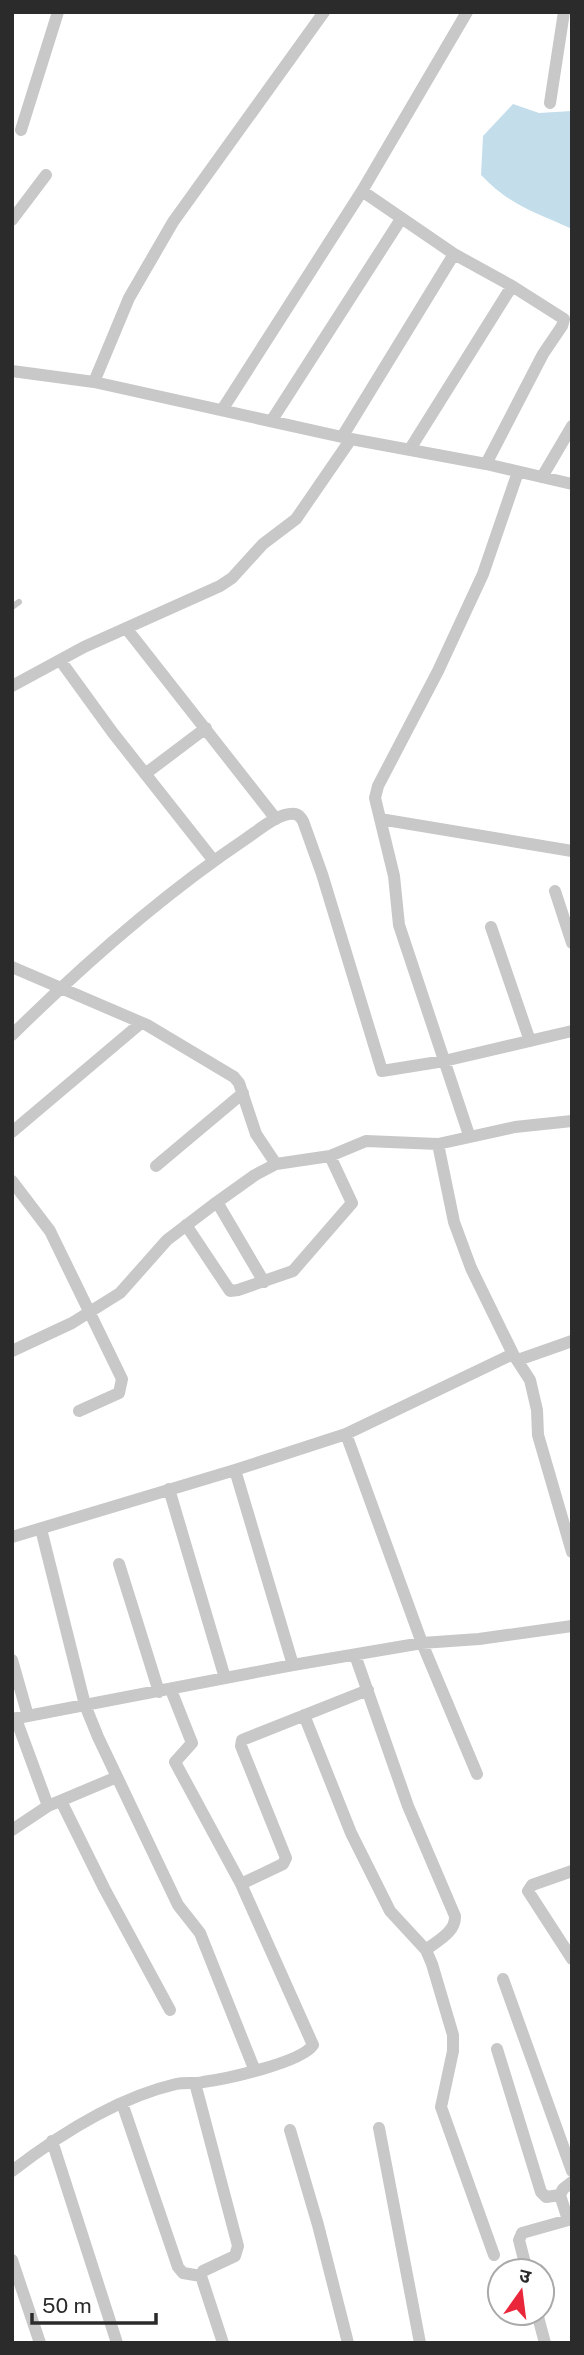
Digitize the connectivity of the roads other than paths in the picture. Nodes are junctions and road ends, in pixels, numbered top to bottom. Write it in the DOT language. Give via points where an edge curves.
graph roads {
  1 [pos="58,12"];
  2 [pos="324,12"];
  3 [pos="467,12"];
  4 [pos="564,12"];
  5 [pos="550,103"];
  6 [pos="21,130"];
  7 [pos="46,175"];
  8 [pos="362,191"];
  9 [pos="401,219"];
  10 [pos="12,220"];
  11 [pos="454,254"];
  12 [pos="512,286"];
  13 [pos="12,371"];
  14 [pos="94,382"];
  15 [pos="222,410"];
  16 [pos="271,420"];
  17 [pos="572,426"];
  18 [pos="347,438"];
  19 [pos="410,449"];
  20 [pos="486,464"];
  21 [pos="518,472"];
  22 [pos="542,477"];
  23 [pos="572,484"];
  24 [pos="19,602"];
  25 [pos="12,607"];
  26 [pos="126,628"];
  27 [pos="60,660"];
  28 [pos="12,686"];
  29 [pos="206,728"];
  30 [pos="145,774"];
  31 [pos="276,819"];
  32 [pos="380,819"];
  33 [pos="572,851"];
  34 [pos="214,861"];
  35 [pos="555,891"];
  36 [pos="491,927"];
  37 [pos="572,943"];
  38 [pos="12,967"];
  39 [pos="61,987"];
  40 [pos="141,1023"];
  41 [pos="572,1031"];
  42 [pos="12,1035"];
  43 [pos="530,1041"];
  44 [pos="444,1061"];
  45 [pos="243,1093"];
  46 [pos="572,1121"];
  47 [pos="12,1132"];
  48 [pos="469,1135"];
  49 [pos="438,1144"];
  50 [pos="330,1156"];
  51 [pos="276,1164"];
  52 [pos="156,1166"];
  53 [pos="12,1181"];
  54 [pos="217,1202"];
  55 [pos="186,1225"];
  56 [pos="264,1282"];
  57 [pos="90,1313"];
  58 [pos="572,1341"];
  59 [pos="12,1351"];
  60 [pos="515,1357"];
  61 [pos="79,1410"];
  62 [pos="346,1434"];
  63 [pos="235,1471"];
  64 [pos="169,1489"];
  65 [pos="41,1529"];
  66 [pos="12,1536"];
  67 [pos="572,1552"];
  68 [pos="119,1564"];
  69 [pos="572,1626"];
  70 [pos="422,1643"];
  71 [pos="355,1655"];
  72 [pos="12,1660"];
  73 [pos="293,1665"];
  74 [pos="225,1678"];
  75 [pos="368,1690"];
  76 [pos="165,1691"];
  77 [pos="85,1705"];
  78 [pos="304,1715"];
  79 [pos="19,1718"];
  80 [pos="477,1774"];
  81 [pos="117,1777"];
  82 [pos="61,1801"];
  83 [pos="48,1806"];
  84 [pos="12,1829"];
  85 [pos="572,1871"];
  86 [pos="242,1884"];
  87 [pos="426,1950"];
  88 [pos="572,1959"];
  89 [pos="503,1979"];
  90 [pos="170,2010"];
  91 [pos="497,2049"];
  92 [pos="255,2071"];
  93 [pos="195,2083"];
  94 [pos="122,2103"];
  95 [pos="379,2128"];
  96 [pos="290,2130"];
  97 [pos="52,2141"];
  98 [pos="12,2171"];
  99 [pos="572,2171"];
  100 [pos="572,2182"];
  101 [pos="560,2195"];
  102 [pos="570,2219"];
  103 [pos="494,2255"];
  104 [pos="523,2257"];
  105 [pos="12,2260"];
  106 [pos="201,2276"];
  107 [pos="40,2343"];
  108 [pos="117,2343"];
  109 [pos="223,2343"];
  110 [pos="348,2343"];
  111 [pos="420,2343"];
  1 -- 6 [label="street"];
  2 -- 14 [label="street" via="173,222 129,298"];
  3 -- 8 [label="street"];
  4 -- 5 [label="street"];
  7 -- 10 [label="street"];
  8 -- 9 [label="street"];
  8 -- 15 [label="street"];
  9 -- 11 [label="street"];
  9 -- 16 [label="street"];
  11 -- 12 [label="street"];
  11 -- 18 [label="street"];
  12 -- 19 [label="street"];
  12 -- 20 [label="street" via="564,322"];
  13 -- 14 [label="street"];
  14 -- 15 [label="street"];
  15 -- 16 [label="street"];
  16 -- 18 [label="street"];
  17 -- 22 [label="street"];
  18 -- 19 [label="street"];
  18 -- 26 [label="street" via="303,511 232,578"];
  19 -- 20 [label="street"];
  20 -- 21 [label="street"];
  21 -- 22 [label="street"];
  21 -- 32 [label="street" via="483,574 439,671 378,786 375,798"];
  22 -- 23 [label="street"];
  24 -- 25 [label="lane"];
  26 -- 27 [label="street"];
  26 -- 29 [label="street"];
  27 -- 28 [label="street"];
  27 -- 30 [label="street"];
  29 -- 30 [label="street"];
  29 -- 31 [label="street"];
  30 -- 34 [label="street"];
  31 -- 34 [label="street"];
  31 -- 44 [label="street" via="294,814 303,821 380,1068 388,1071"];
  32 -- 33 [label="street"];
  32 -- 44 [label="street" via="394,876 399,925"];
  34 -- 39 [label="street" via="138,919"];
  35 -- 37 [label="street"];
  36 -- 43 [label="street"];
  38 -- 39 [label="street"];
  39 -- 40 [label="street"];
  39 -- 42 [label="street"];
  40 -- 45 [label="street" via="234,1077"];
  40 -- 47 [label="street"];
  41 -- 43 [label="street"];
  43 -- 44 [label="street"];
  44 -- 48 [label="street"];
  45 -- 51 [label="street" via="256,1134"];
  45 -- 52 [label="street"];
  46 -- 48 [label="street"];
  48 -- 49 [label="street"];
  49 -- 50 [label="street" via="366,1141"];
  49 -- 60 [label="street" via="458,1233"];
  50 -- 51 [label="street"];
  50 -- 56 [label="street" via="351,1206 293,1271"];
  51 -- 54 [label="street"];
  53 -- 57 [label="street" via="50,1231"];
  54 -- 55 [label="street"];
  54 -- 56 [label="street"];
  55 -- 56 [label="street" via="230,1291"];
  55 -- 57 [label="street" via="167,1240 128,1287"];
  57 -- 59 [label="street"];
  57 -- 61 [label="street" via="122,1386 119,1393"];
  58 -- 60 [label="street"];
  60 -- 62 [label="street"];
  60 -- 67 [label="street" via="535,1395 538,1434"];
  62 -- 63 [label="street"];
  62 -- 70 [label="street"];
  63 -- 64 [label="street"];
  63 -- 73 [label="street"];
  64 -- 65 [label="street"];
  64 -- 74 [label="street"];
  65 -- 66 [label="street"];
  65 -- 77 [label="street"];
  68 -- 76 [label="street"];
  69 -- 70 [label="street"];
  70 -- 71 [label="street"];
  70 -- 80 [label="street"];
  71 -- 73 [label="street"];
  71 -- 75 [label="street"];
  72 -- 79 [label="street"];
  73 -- 74 [label="street"];
  74 -- 76 [label="street"];
  75 -- 78 [label="street"];
  75 -- 87 [label="street" via="408,1806 455,1916 452,1929"];
  76 -- 77 [label="street"];
  76 -- 86 [label="street" via="192,1743 175,1761"];
  77 -- 79 [label="street"];
  77 -- 81 [label="street"];
  78 -- 86 [label="street" via="242,1740 286,1858 283,1864"];
  78 -- 87 [label="street" via="351,1833 390,1911"];
  79 -- 83 [label="street"];
  81 -- 82 [label="street"];
  81 -- 92 [label="street" via="178,1905 200,1933"];
  82 -- 83 [label="street"];
  82 -- 90 [label="street"];
  83 -- 84 [label="street"];
  85 -- 88 [label="street" via="532,1885 528,1891"];
  86 -- 92 [label="street" via="313,2040 307,2052"];
  87 -- 103 [label="street" via="453,2035 442,2107"];
  89 -- 99 [label="street"];
  91 -- 101 [label="street" via="541,2192 546,2197"];
  92 -- 93 [label="street"];
  93 -- 94 [label="street" via="176,2084"];
  93 -- 106 [label="street" via="239,2251 203,2270"];
  94 -- 97 [label="street"];
  94 -- 106 [label="street" via="178,2267 183,2273"];
  95 -- 111 [label="street"];
  96 -- 110 [label="street"];
  97 -- 98 [label="street"];
  97 -- 108 [label="street"];
  100 -- 101 [label="street"];
  101 -- 102 [label="street"];
  102 -- 104 [label="street" via="522,2233"];
  105 -- 107 [label="street"];
  106 -- 109 [label="street"];
}
